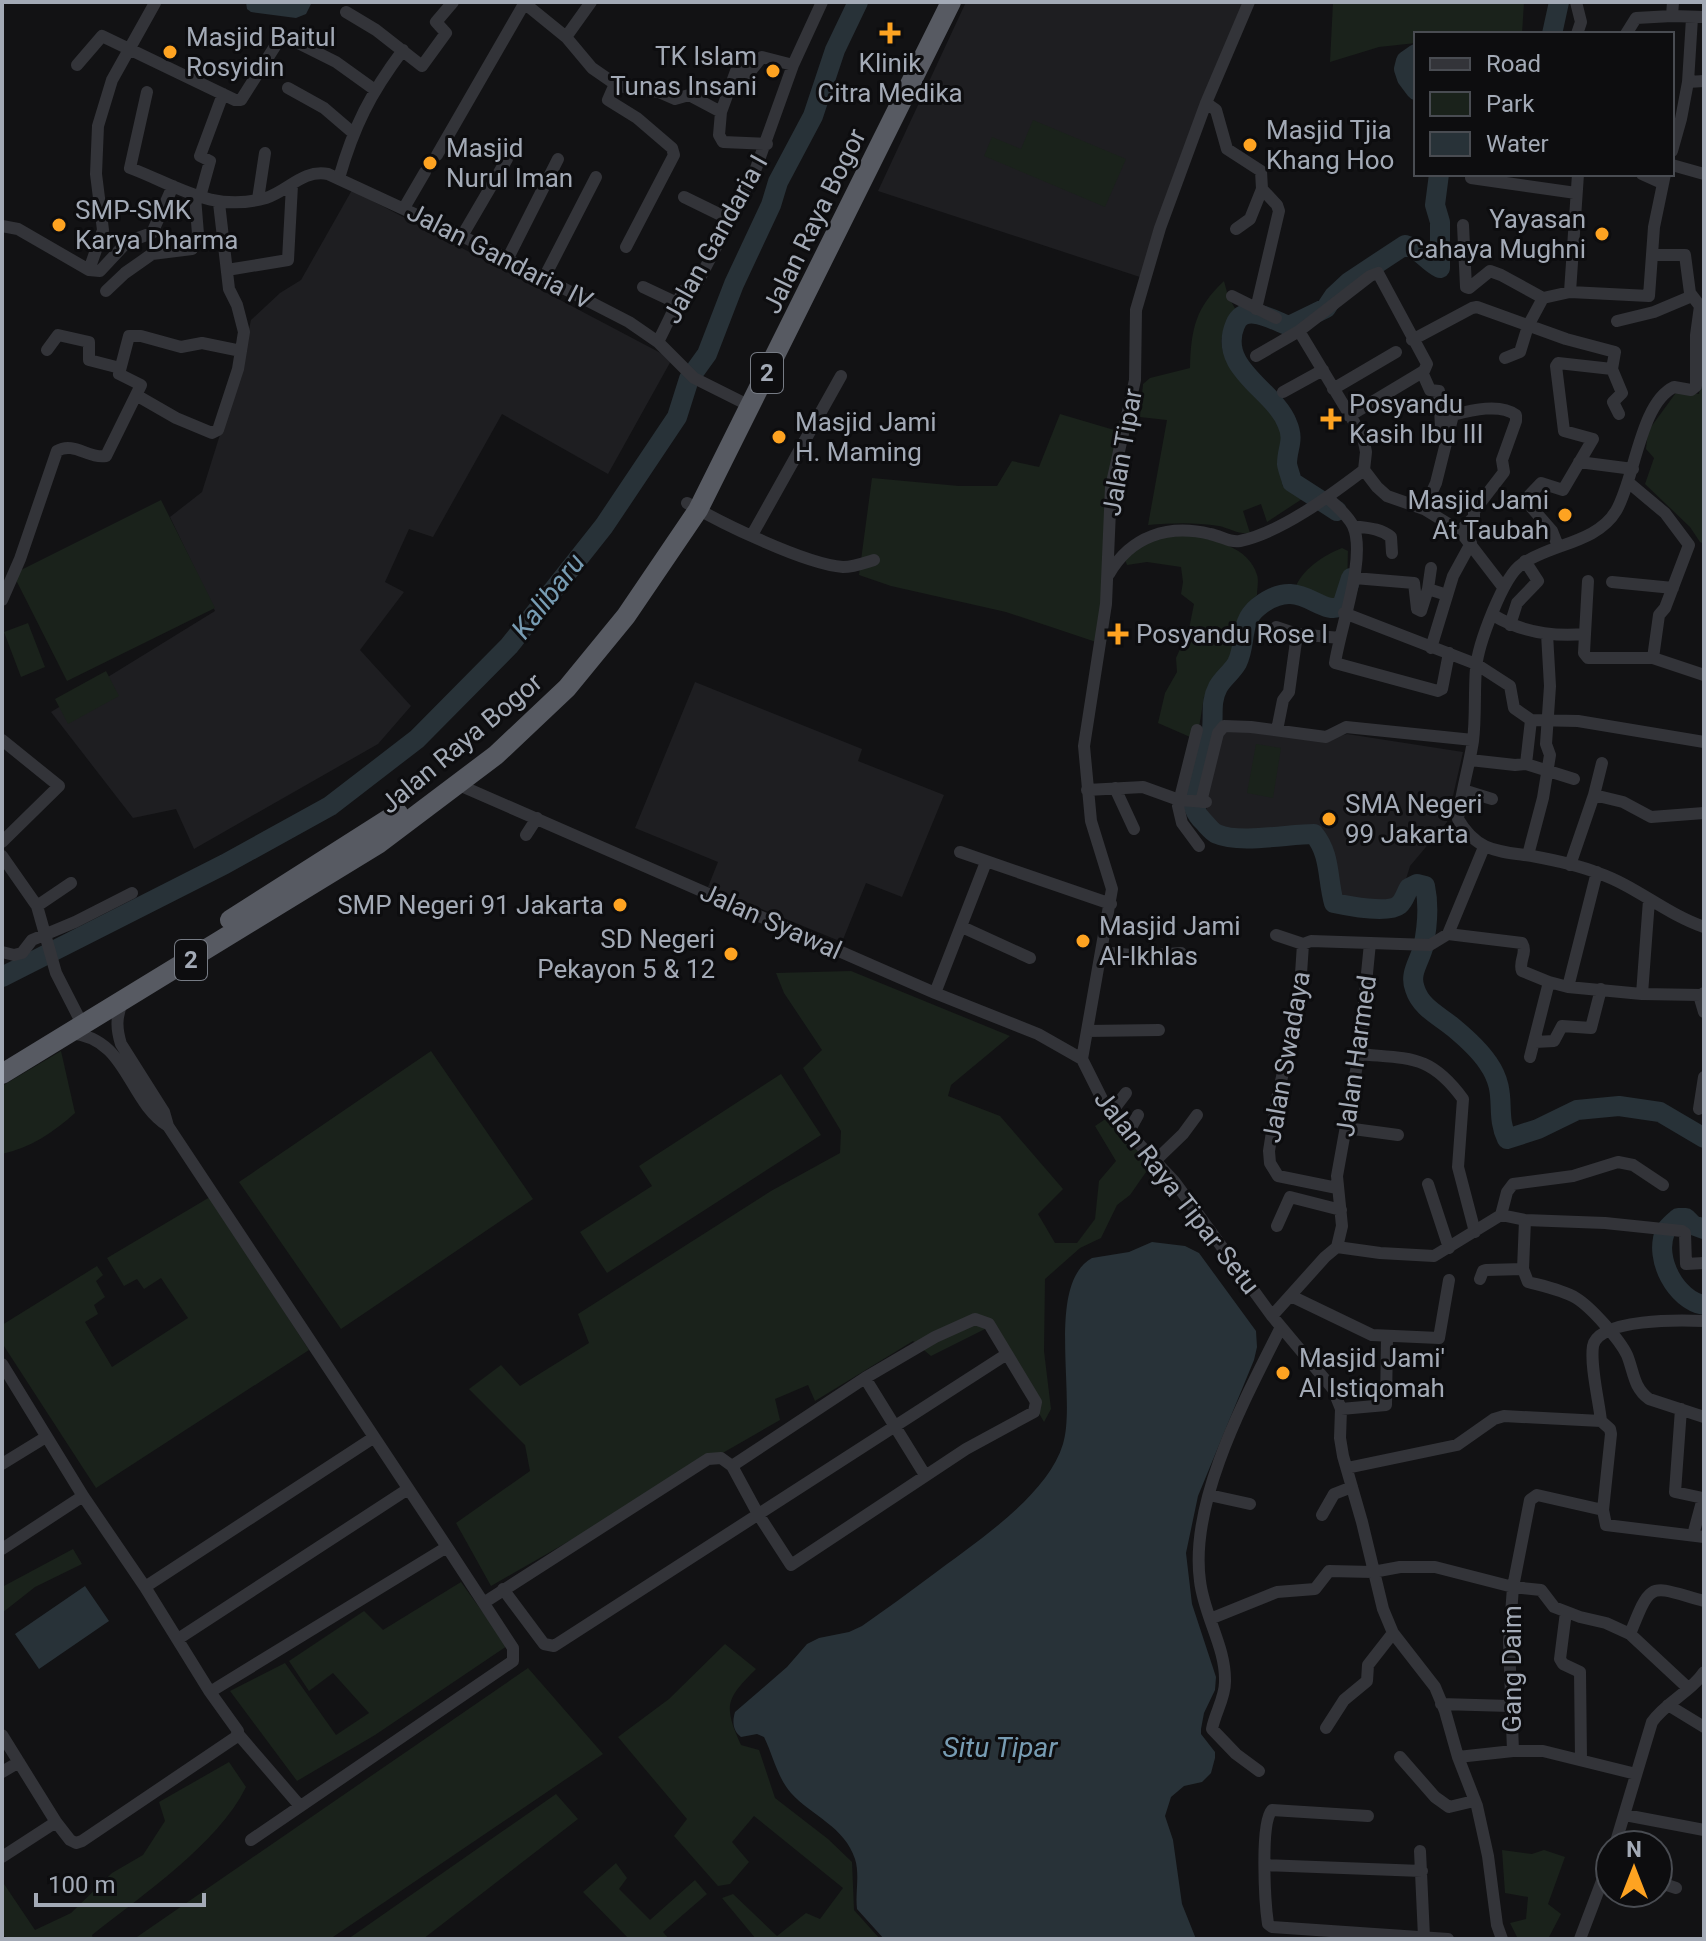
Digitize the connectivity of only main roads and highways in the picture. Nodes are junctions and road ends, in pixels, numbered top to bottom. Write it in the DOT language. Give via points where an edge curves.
graph roads {
  1 [pos="938,2"];
  2 [pos="951,2"];
  3 [pos="692,506"];
  4 [pos="120,996"];
  5 [pos="65,1030"];
  6 [pos="2,1062"];
  7 [pos="2,1074"];
  1 -- 3 [label="highway, Jalan Raya Bogor / 2"];
  2 -- 3 [label="highway, Jalan Raya Bogor / 2"];
  3 -- 4 [label="highway, Jalan Raya Bogor / 2" via="588,648 489,747 370,833"];
  3 -- 4 [label="highway, Jalan Raya Bogor / 2" via="652,580 600,651 532,724 378,844"];
  4 -- 5 [label="highway, Jalan Raya Bogor / 2"];
  5 -- 6 [label="highway, Jalan Raya Bogor / 2"];
  5 -- 7 [label="highway, Jalan Raya Bogor / 2"];
}
